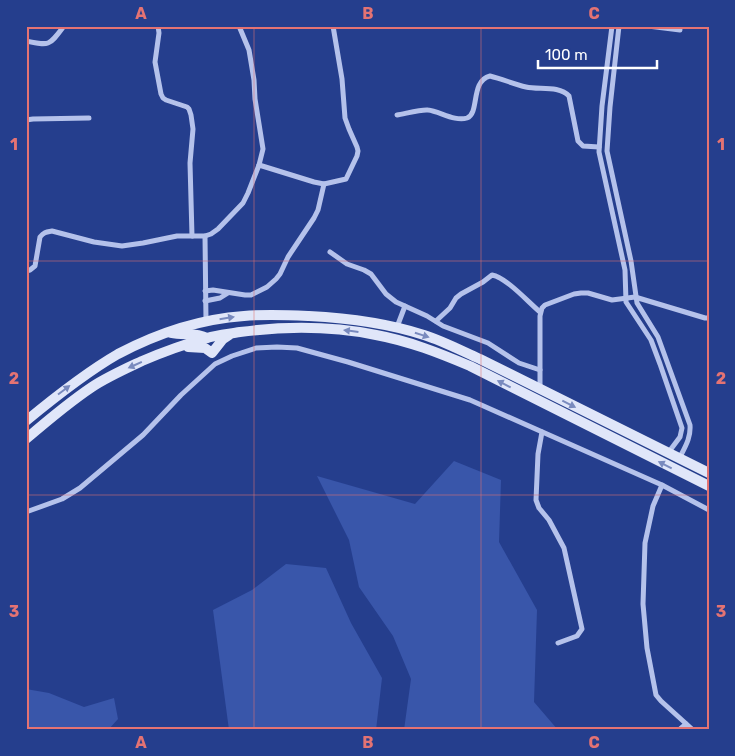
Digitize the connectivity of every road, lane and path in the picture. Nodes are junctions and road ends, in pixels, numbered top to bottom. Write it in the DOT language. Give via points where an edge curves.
graph roads {
  1 [pos="64,26"];
  2 [pos="158,26"];
  3 [pos="239,26"];
  4 [pos="334,26"];
  5 [pos="612,26"];
  6 [pos="619,26"];
  7 [pos="648,26"];
  8 [pos="680,30"];
  9 [pos="26,41"];
  10 [pos="397,115"];
  11 [pos="89,118"];
  12 [pos="26,120"];
  13 [pos="599,148"];
  14 [pos="259,165"];
  15 [pos="324,184"];
  16 [pos="192,236"];
  17 [pos="205,236"];
  18 [pos="330,252"];
  19 [pos="26,271"];
  20 [pos="205,291"];
  21 [pos="228,292"];
  22 [pos="626,297"];
  23 [pos="635,297"];
  24 [pos="205,301"];
  25 [pos="404,306"];
  26 [pos="540,312"];
  27 [pos="709,318"];
  28 [pos="206,321"];
  29 [pos="436,321"];
  30 [pos="397,328"];
  31 [pos="170,332"];
  32 [pos="230,334"];
  33 [pos="207,338"];
  34 [pos="180,347"];
  35 [pos="212,353"];
  36 [pos="216,364"];
  37 [pos="540,370"];
  38 [pos="540,389"];
  39 [pos="26,421"];
  40 [pos="542,432"];
  41 [pos="26,439"];
  42 [pos="668,453"];
  43 [pos="679,459"];
  44 [pos="709,473"];
  45 [pos="662,485"];
  46 [pos="709,486"];
  47 [pos="709,510"];
  48 [pos="26,512"];
  49 [pos="558,643"];
  50 [pos="686,724"];
  51 [pos="679,730"];
  52 [pos="693,730"];
  1 -- 9 [label="street" via="48,43 42,45"];
  2 -- 16 [label="street" via="155,62 162,98 187,107 191,115"];
  3 -- 14 [label="street" via="249,50 254,80 263,149"];
  4 -- 15 [label="street" via="346,118 358,156 346,179"];
  5 -- 13 [label="street"];
  6 -- 23 [label="street" via="607,150 631,261"];
  7 -- 8 [label="street"];
  10 -- 13 [label="street" via="427,109 445,116 468,117 480,83 490,76 526,87 566,92 578,140 583,146"];
  11 -- 12 [label="street"];
  13 -- 22 [label="street" via="625,270"];
  14 -- 15 [label="street"];
  14 -- 17 [label="street" via="243,203 218,229"];
  15 -- 21 [label="street" via="314,218 276,279 267,288 251,295"];
  16 -- 17 [label="street"];
  16 -- 19 [label="street" via="122,246 46,232 40,237 35,266"];
  17 -- 20 [label="street"];
  18 -- 25 [label="street" via="347,264 371,274 386,294"];
  20 -- 21 [label="street"];
  20 -- 24 [label="street"];
  21 -- 24 [label="street" via="220,298"];
  22 -- 23 [label="street"];
  22 -- 26 [label="street" via="612,300 588,293 574,294 545,305"];
  22 -- 42 [label="street" via="651,340 682,428 680,437"];
  23 -- 27 [label="street"];
  23 -- 43 [label="street" via="658,337 690,425 689,439"];
  24 -- 28 [label="street"];
  25 -- 29 [label="street"];
  25 -- 30 [label="street"];
  26 -- 29 [label="street" via="503,280 492,275 456,298"];
  26 -- 37 [label="street"];
  28 -- 30 [label="main road, one-way" via="274,314 362,320"];
  28 -- 31 [label="main road"];
  29 -- 37 [label="street"];
  30 -- 38 [label="main road, one-way" via="444,343"];
  31 -- 33 [label="main road"];
  39 -- 31 [label="main road, one-way" via="94,368"];
  32 -- 33 [label="main road"];
  32 -- 35 [label="main road"];
  46 -- 32 [label="main road, one-way" via="470,366 423,348 377,335 336,329 269,328"];
  33 -- 34 [label="main road"];
  33 -- 35 [label="street"];
  34 -- 35 [label="main road" via="205,348"];
  34 -- 41 [label="main road, one-way" via="124,369 92,387"];
  35 -- 36 [label="street"];
  36 -- 40 [label="street" via="256,348 297,348 470,400"];
  36 -- 48 [label="street" via="142,435 80,488 62,499"];
  37 -- 38 [label="street"];
  38 -- 42 [label="main road, one-way"];
  40 -- 45 [label="street"];
  40 -- 49 [label="street" via="536,500 564,548 582,629 577,636"];
  42 -- 43 [label="main road"];
  43 -- 44 [label="main road"];
  45 -- 47 [label="street"];
  45 -- 50 [label="street" via="653,506 645,543 643,604 647,648 656,695"];
  50 -- 51 [label="street"];
  50 -- 52 [label="street"];
}
